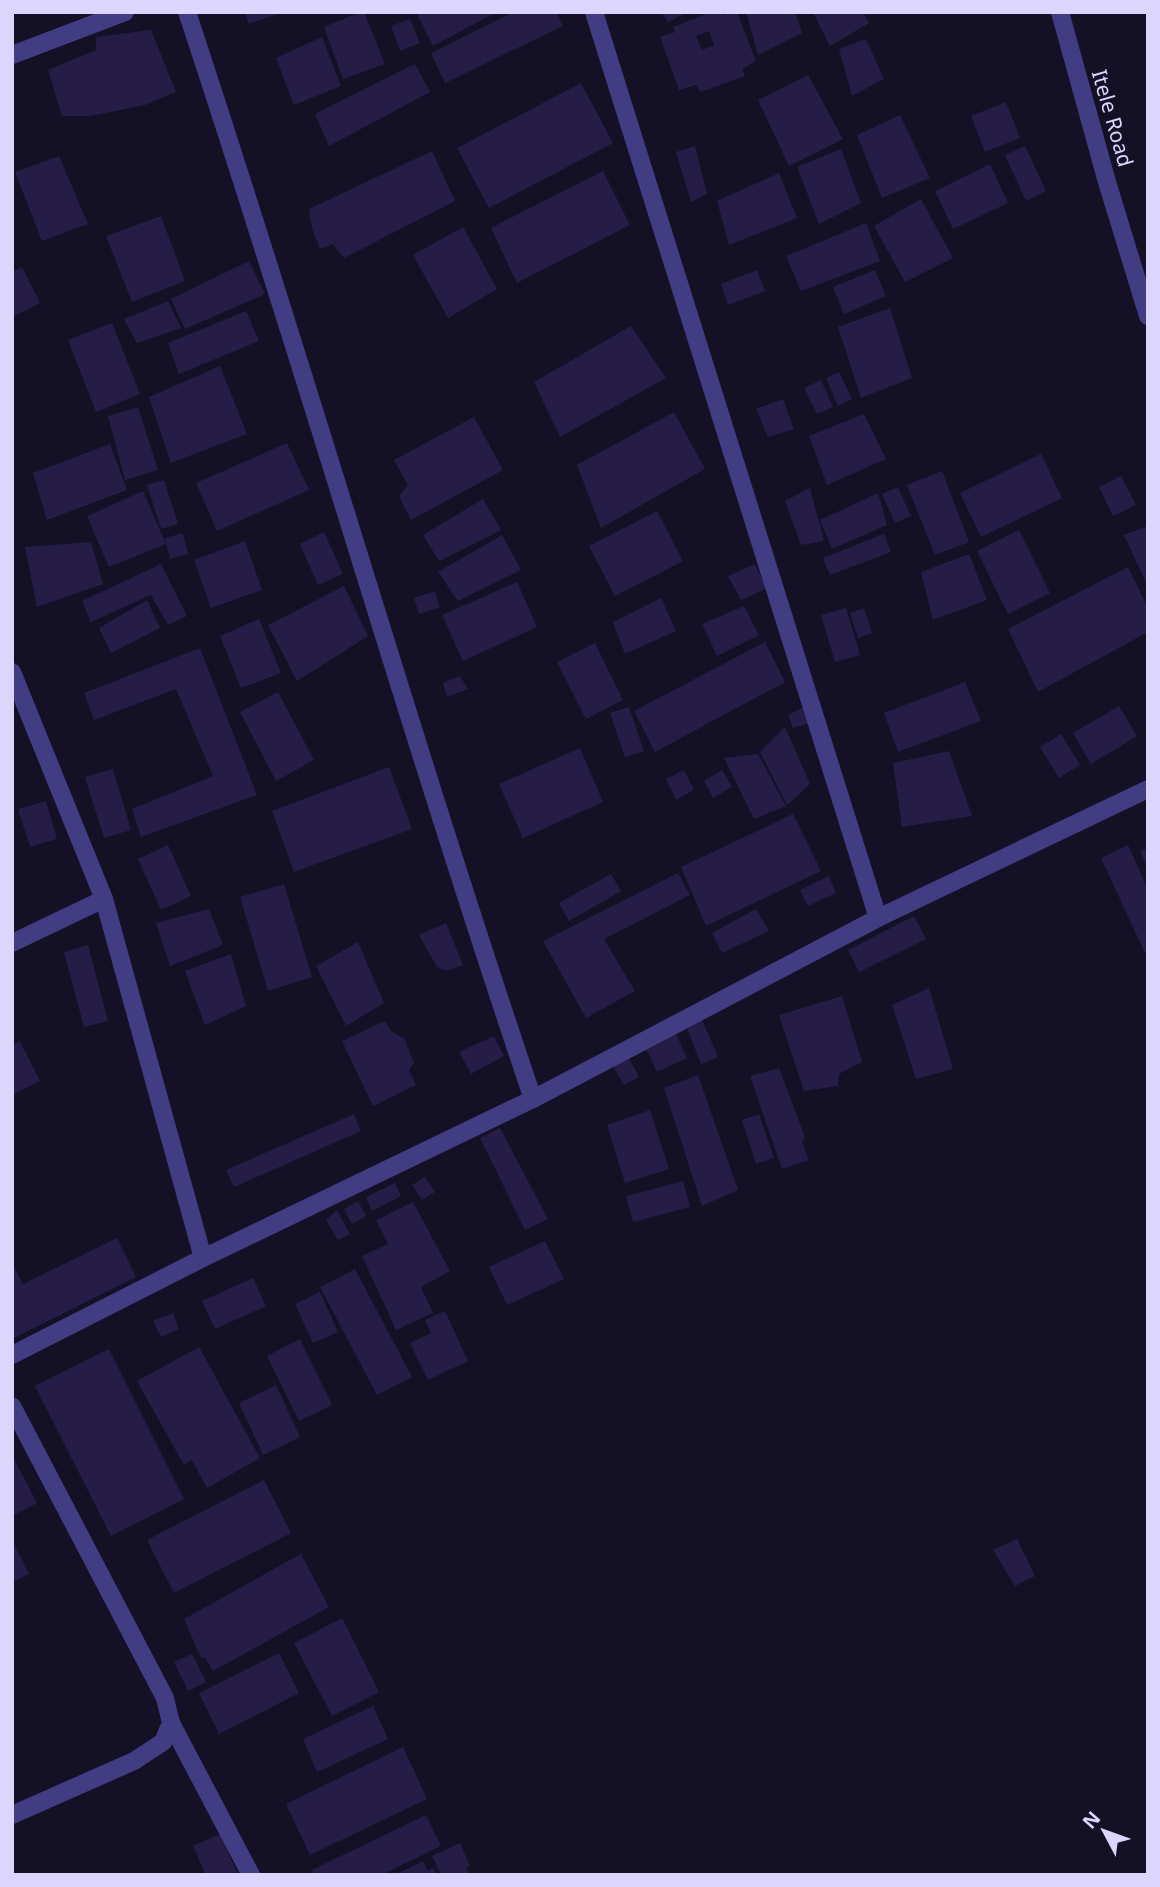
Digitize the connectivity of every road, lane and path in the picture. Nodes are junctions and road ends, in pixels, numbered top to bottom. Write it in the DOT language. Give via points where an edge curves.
graph roads {
  1 [pos="125,12"];
  2 [pos="187,12"];
  3 [pos="594,12"];
  4 [pos="1060,12"];
  5 [pos="12,55"];
  6 [pos="1148,316"];
  7 [pos="12,672"];
  8 [pos="1148,789"];
  9 [pos="104,898"];
  10 [pos="878,918"];
  11 [pos="12,943"];
  12 [pos="533,1099"];
  13 [pos="203,1258"];
  14 [pos="12,1355"];
  15 [pos="12,1406"];
  16 [pos="171,1723"];
  17 [pos="12,1815"];
  18 [pos="251,1875"];
  1 -- 5 [label="street"];
  2 -- 12 [label="street" via="471,918"];
  3 -- 10 [label="street"];
  4 -- 6 [label="street, Itele Road"];
  7 -- 9 [label="street"];
  8 -- 10 [label="street"];
  9 -- 11 [label="street"];
  9 -- 13 [label="street"];
  10 -- 12 [label="street"];
  12 -- 13 [label="street"];
  13 -- 14 [label="street"];
  15 -- 16 [label="street" via="165,1698"];
  16 -- 17 [label="street" via="163,1742 134,1761"];
  16 -- 18 [label="street"];
}
